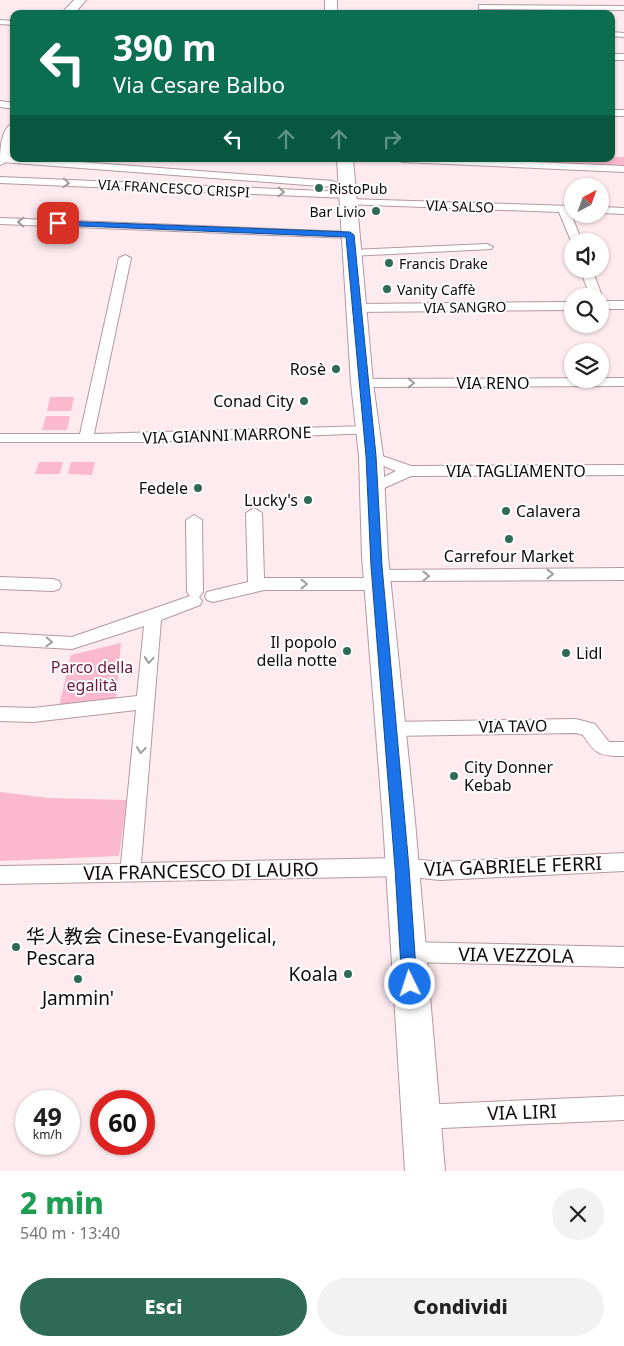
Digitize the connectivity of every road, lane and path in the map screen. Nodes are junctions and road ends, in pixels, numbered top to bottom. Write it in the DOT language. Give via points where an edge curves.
graph roads {
  1 [pos="80,0"];
  2 [pos="481,7"];
  3 [pos="624,8"];
  4 [pos="71,10"];
  5 [pos="10,137"];
  6 [pos="1,160"];
  7 [pos="21,162"];
  8 [pos="345,162"];
  9 [pos="469,162"];
  10 [pos="624,169"];
  11 [pos="0,180"];
  12 [pos="347,194"];
  13 [pos="564,210"];
  14 [pos="609,210"];
  15 [pos="624,211"];
  16 [pos="0,221"];
  17 [pos="350,244"];
  18 [pos="487,247"];
  19 [pos="125,258"];
  20 [pos="609,305"];
  21 [pos="624,305"];
  22 [pos="564,306"];
  23 [pos="357,308"];
  24 [pos="624,382"];
  25 [pos="362,383"];
  26 [pos="368,430"];
  27 [pos="0,438"];
  28 [pos="86,438"];
  29 [pos="371,456"];
  30 [pos="624,470"];
  31 [pos="409,471"];
  32 [pos="373,488"];
  33 [pos="254,513"];
  34 [pos="194,520"];
  35 [pos="624,574"];
  36 [pos="377,580"];
  37 [pos="0,583"];
  38 [pos="53,586"];
  39 [pos="256,586"];
  40 [pos="194,596"];
  41 [pos="153,617"];
  42 [pos="0,639"];
  43 [pos="146,702"];
  44 [pos="0,714"];
  45 [pos="391,729"];
  46 [pos="624,749"];
  47 [pos="624,862"];
  48 [pos="402,868"];
  49 [pos="130,872"];
  50 [pos="0,875"];
  51 [pos="407,952"];
  52 [pos="624,957"];
  53 [pos="624,1108"];
  54 [pos="420,1116"];
  55 [pos="425,1171"];
  1 -- 4 [label="street"];
  2 -- 3 [label="street"];
  5 -- 6 [label="street"];
  7 -- 12 [label="street, VIA SALSO"];
  8 -- 12 [label="main road"];
  9 -- 10 [label="street"];
  11 -- 12 [label="street, VIA FRANCESCO CRISPI, one-way"];
  12 -- 13 [label="street, VIA SALSO"];
  12 -- 17 [label="main road"];
  14 -- 15 [label="street"];
  17 -- 16 [label="street, one-way"];
  17 -- 18 [label="street"];
  17 -- 23 [label="main road"];
  19 -- 28 [label="street"];
  20 -- 21 [label="street"];
  22 -- 23 [label="street, VIA SANGRO"];
  23 -- 25 [label="main road"];
  25 -- 24 [label="street, VIA RENO, one-way"];
  25 -- 26 [label="main road"];
  26 -- 28 [label="street, VIA GIANNI MARRONE"];
  26 -- 29 [label="main road"];
  27 -- 28 [label="street, VIA GIANNI MARRONE"];
  29 -- 31 [label="street, VIA TAGLIAMENTO"];
  29 -- 32 [label="main road"];
  30 -- 31 [label="street, VIA TAGLIAMENTO"];
  31 -- 32 [label="street, VIA TAGLIAMENTO"];
  32 -- 36 [label="main road"];
  33 -- 39 [label="street"];
  34 -- 40 [label="street"];
  36 -- 35 [label="street, one-way"];
  39 -- 36 [label="street, one-way"];
  36 -- 45 [label="main road"];
  37 -- 38 [label="street"];
  39 -- 40 [label="street" via="213,596 205,589"];
  40 -- 41 [label="street"];
  42 -- 41 [label="street, one-way" via="72,643"];
  41 -- 43 [label="street, one-way"];
  43 -- 44 [label="street" via="33,715"];
  43 -- 49 [label="street, one-way"];
  45 -- 46 [label="street, VIA TAVO" via="576,726 589,729 599,745 606,749"];
  45 -- 48 [label="main road"];
  47 -- 48 [label="street, VIA GABRIELE FERRI" via="440,871"];
  48 -- 49 [label="street, VIA FRANCESCO DI LAURO"];
  48 -- 51 [label="main road"];
  49 -- 50 [label="street, VIA FRANCESCO DI LAURO"];
  51 -- 52 [label="street, VIA VEZZOLA"];
  51 -- 54 [label="main road"];
  53 -- 54 [label="street, VIA LIRI"];
  54 -- 55 [label="main road"];
}
